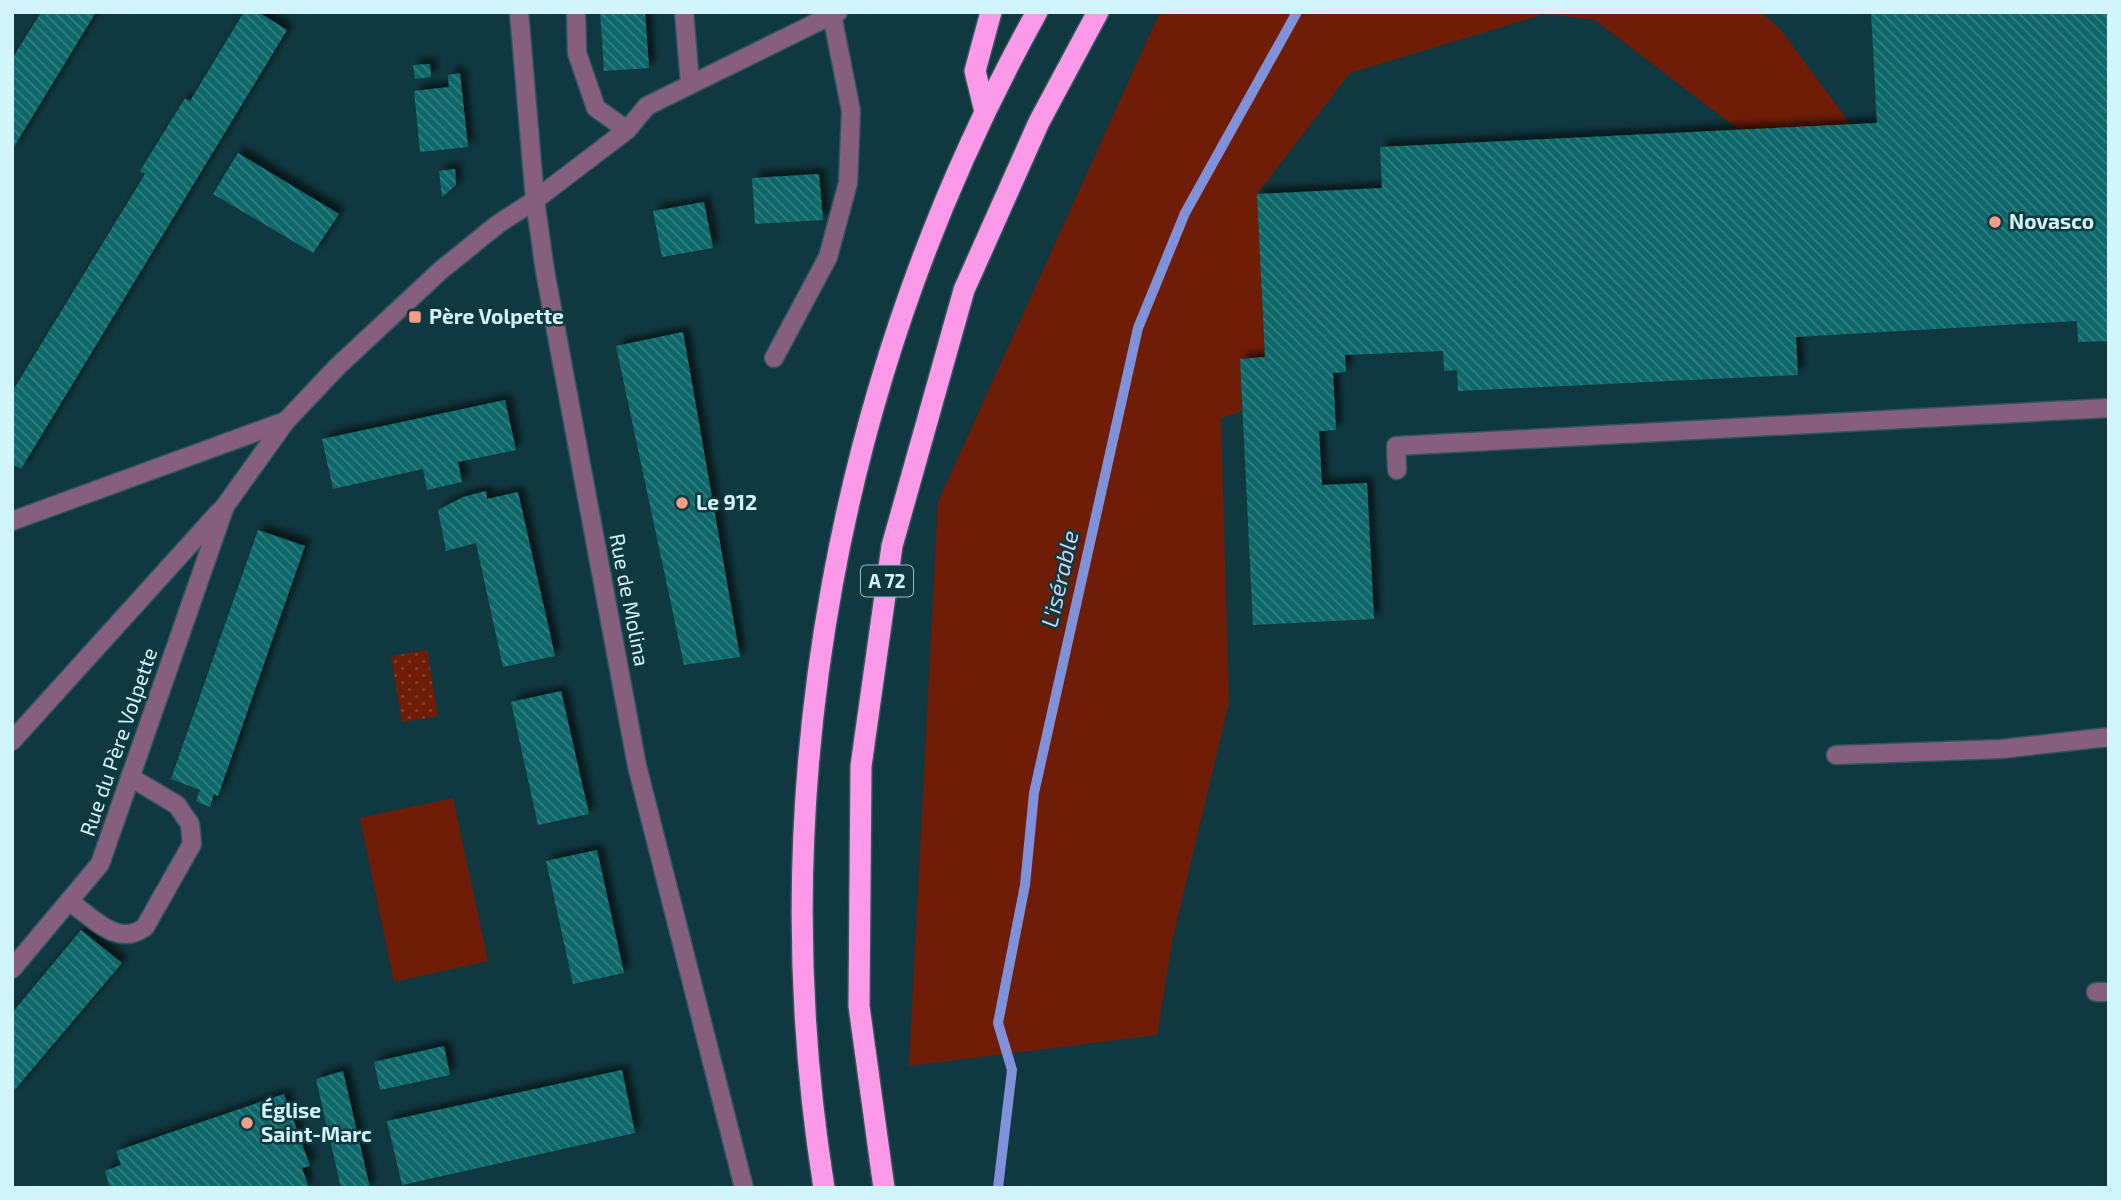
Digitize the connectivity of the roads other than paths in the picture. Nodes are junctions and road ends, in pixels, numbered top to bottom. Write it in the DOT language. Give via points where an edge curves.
graph roads {
  1 [pos="519,12"];
  2 [pos="576,12"];
  3 [pos="684,12"];
  4 [pos="991,12"];
  5 [pos="1037,12"];
  6 [pos="1098,12"];
  7 [pos="835,14"];
  8 [pos="690,83"];
  9 [pos="985,112"];
  10 [pos="627,130"];
  11 [pos="535,200"];
  12 [pos="774,358"];
  13 [pos="2109,408"];
  14 [pos="286,421"];
  15 [pos="1398,470"];
  16 [pos="225,506"];
  17 [pos="12,521"];
  18 [pos="2109,737"];
  19 [pos="12,741"];
  20 [pos="1836,755"];
  21 [pos="130,777"];
  22 [pos="69,901"];
  23 [pos="12,968"];
  24 [pos="744,1188"];
  25 [pos="824,1188"];
  26 [pos="884,1188"];
  1 -- 11 [label="street, Rue de Molina"];
  2 -- 10 [label="street" via="577,53 596,108"];
  3 -- 8 [label="street"];
  4 -- 9 [label="highway" via="975,71"];
  5 -- 9 [label="highway, A 72"];
  6 -- 26 [label="highway, A 72" via="1039,122 964,290 892,546 861,766 859,1006"];
  7 -- 8 [label="street, Rue du Père Volpette"];
  7 -- 12 [label="street" via="850,111 848,183 828,257"];
  8 -- 10 [label="street, Rue du Père Volpette" via="647,106"];
  9 -- 25 [label="highway, A 72" via="938,218 886,360 862,447 823,637 802,857 809,1050"];
  10 -- 11 [label="street, Rue du Père Volpette"];
  11 -- 14 [label="street, Rue du Père Volpette" via="440,271"];
  11 -- 24 [label="street, Rue de Molina" via="637,766"];
  13 -- 15 [label="street" via="1396,446"];
  14 -- 16 [label="street, Rue du Père Volpette"];
  14 -- 17 [label="street"];
  16 -- 19 [label="street, Rue du Père Volpette"];
  16 -- 21 [label="street, Rue du Père Volpette"];
  18 -- 20 [label="street" via="2001,749"];
  21 -- 22 [label="street, Rue du Père Volpette" via="100,864"];
  21 -- 22 [label="street" via="177,805 190,824 192,844 145,927 134,936 120,936"];
  22 -- 23 [label="street, Rue du Père Volpette"];
}
